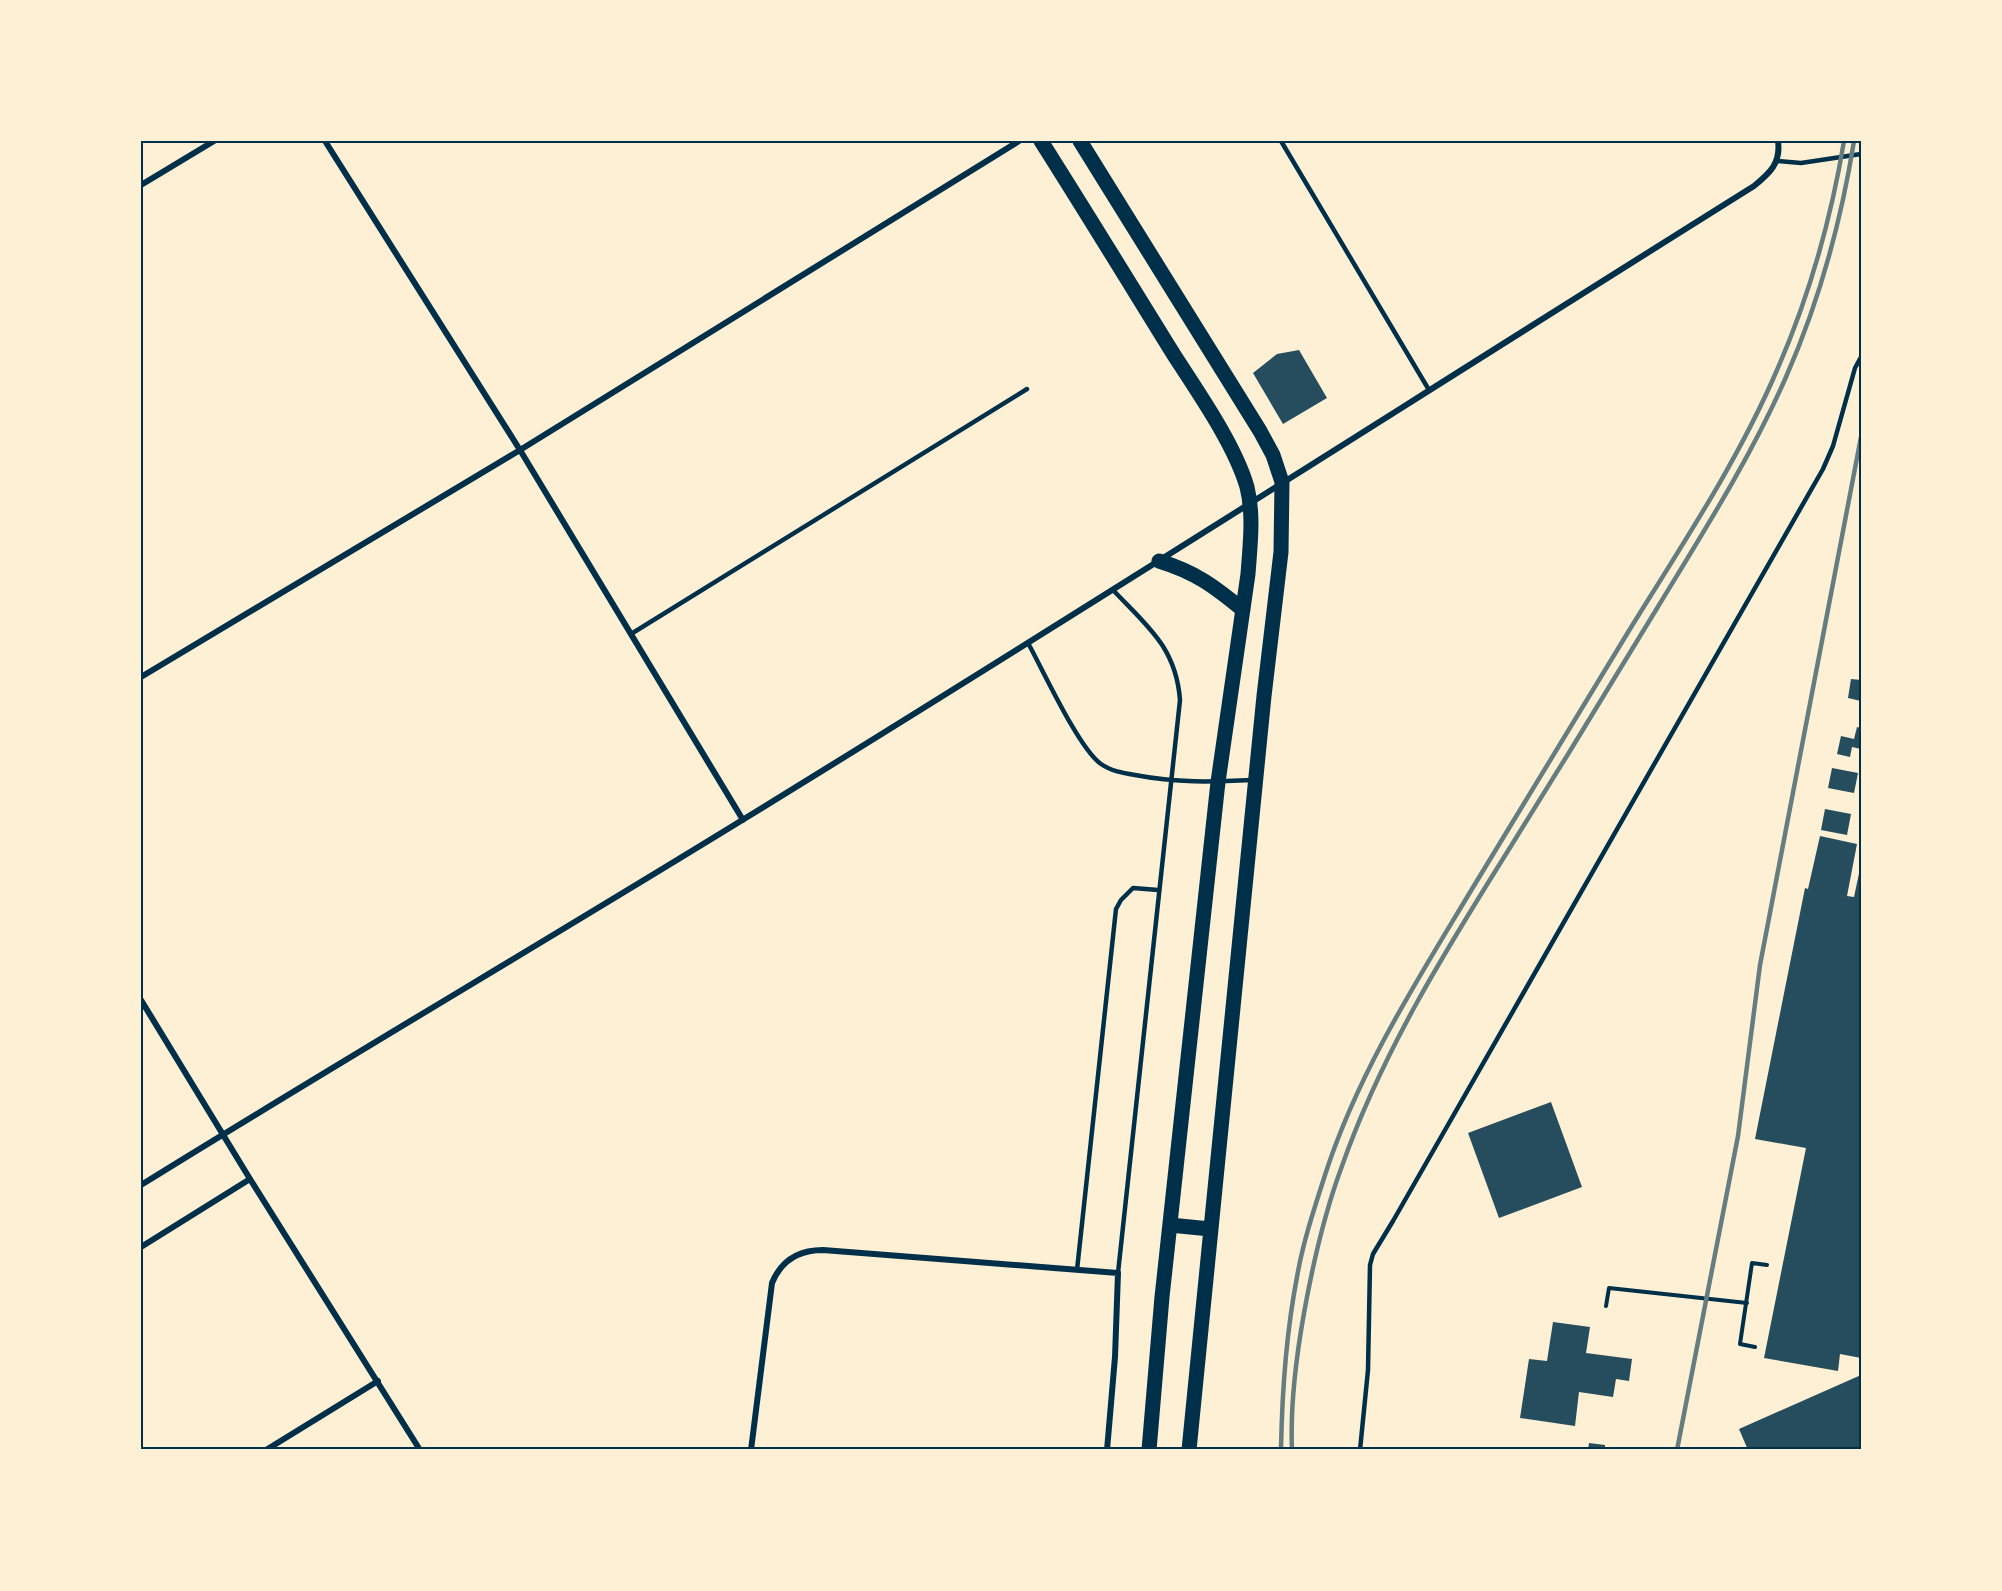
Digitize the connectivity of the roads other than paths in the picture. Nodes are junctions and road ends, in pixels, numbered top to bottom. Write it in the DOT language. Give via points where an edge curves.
graph roads {
  1 [pos="214,141"];
  2 [pos="325,141"];
  3 [pos="1027,141"];
  4 [pos="1041,141"];
  5 [pos="1080,141"];
  6 [pos="1281,141"];
  7 [pos="1778,141"];
  8 [pos="1018,142"];
  9 [pos="1861,154"];
  10 [pos="1777,161"];
  11 [pos="141,185"];
  12 [pos="1861,357"];
  13 [pos="1027,388"];
  14 [pos="1429,390"];
  15 [pos="520,450"];
  16 [pos="1282,482"];
  17 [pos="1250,502"];
  18 [pos="1159,561"];
  19 [pos="1113,590"];
  20 [pos="1243,610"];
  21 [pos="631,634"];
  22 [pos="1028,643"];
  23 [pos="141,677"];
  24 [pos="1256,780"];
  25 [pos="1169,781"];
  26 [pos="1218,782"];
  27 [pos="743,820"];
  28 [pos="1158,890"];
  29 [pos="141,1000"];
  30 [pos="223,1135"];
  31 [pos="250,1179"];
  32 [pos="141,1185"];
  33 [pos="1170,1225"];
  34 [pos="1210,1229"];
  35 [pos="141,1247"];
  36 [pos="1077,1270"];
  37 [pos="1118,1273"];
  38 [pos="378,1381"];
  39 [pos="266,1450"];
  40 [pos="420,1450"];
  41 [pos="751,1450"];
  42 [pos="1107,1450"];
  43 [pos="1149,1450"];
  44 [pos="1189,1450"];
  45 [pos="1360,1450"];
  1 -- 11 [label="street"];
  2 -- 15 [label="street"];
  3 -- 8 [label="street"];
  4 -- 17 [label="main road" via="1203,401 1238,464"];
  5 -- 16 [label="main road" via="1260,431"];
  6 -- 14 [label="lane"];
  7 -- 10 [label="street"];
  8 -- 15 [label="street"];
  9 -- 10 [label="lane" via="1801,163"];
  10 -- 14 [label="street" via="1754,186"];
  12 -- 45 [label="lane" via="1823,469 1372,1254 1368,1370"];
  13 -- 21 [label="lane"];
  14 -- 16 [label="street"];
  15 -- 21 [label="street"];
  15 -- 23 [label="street"];
  16 -- 17 [label="street"];
  16 -- 24 [label="main road" via="1281,552"];
  17 -- 18 [label="street"];
  17 -- 20 [label="main road" via="1250,549"];
  18 -- 19 [label="street"];
  18 -- 20 [label="main road" via="1185,569"];
  19 -- 22 [label="street"];
  19 -- 25 [label="lane" via="1156,637 1175,668 1180,700"];
  20 -- 26 [label="main road"];
  21 -- 27 [label="street"];
  22 -- 25 [label="lane" via="1078,736 1100,764 1115,771"];
  22 -- 27 [label="street"];
  24 -- 26 [label="lane"];
  24 -- 34 [label="main road"];
  25 -- 26 [label="lane"];
  25 -- 28 [label="lane"];
  26 -- 33 [label="main road"];
  27 -- 30 [label="street"];
  28 -- 36 [label="lane" via="1133,888 1116,909"];
  28 -- 37 [label="lane"];
  29 -- 30 [label="street"];
  30 -- 31 [label="street"];
  30 -- 32 [label="street"];
  31 -- 35 [label="street"];
  31 -- 38 [label="street"];
  33 -- 34 [label="main road"];
  33 -- 43 [label="main road"];
  34 -- 44 [label="main road"];
  36 -- 37 [label="street"];
  36 -- 41 [label="street" via="823,1250 794,1256 777,1272 772,1283"];
  37 -- 42 [label="street"];
  38 -- 39 [label="street"];
  38 -- 40 [label="street"];
}
